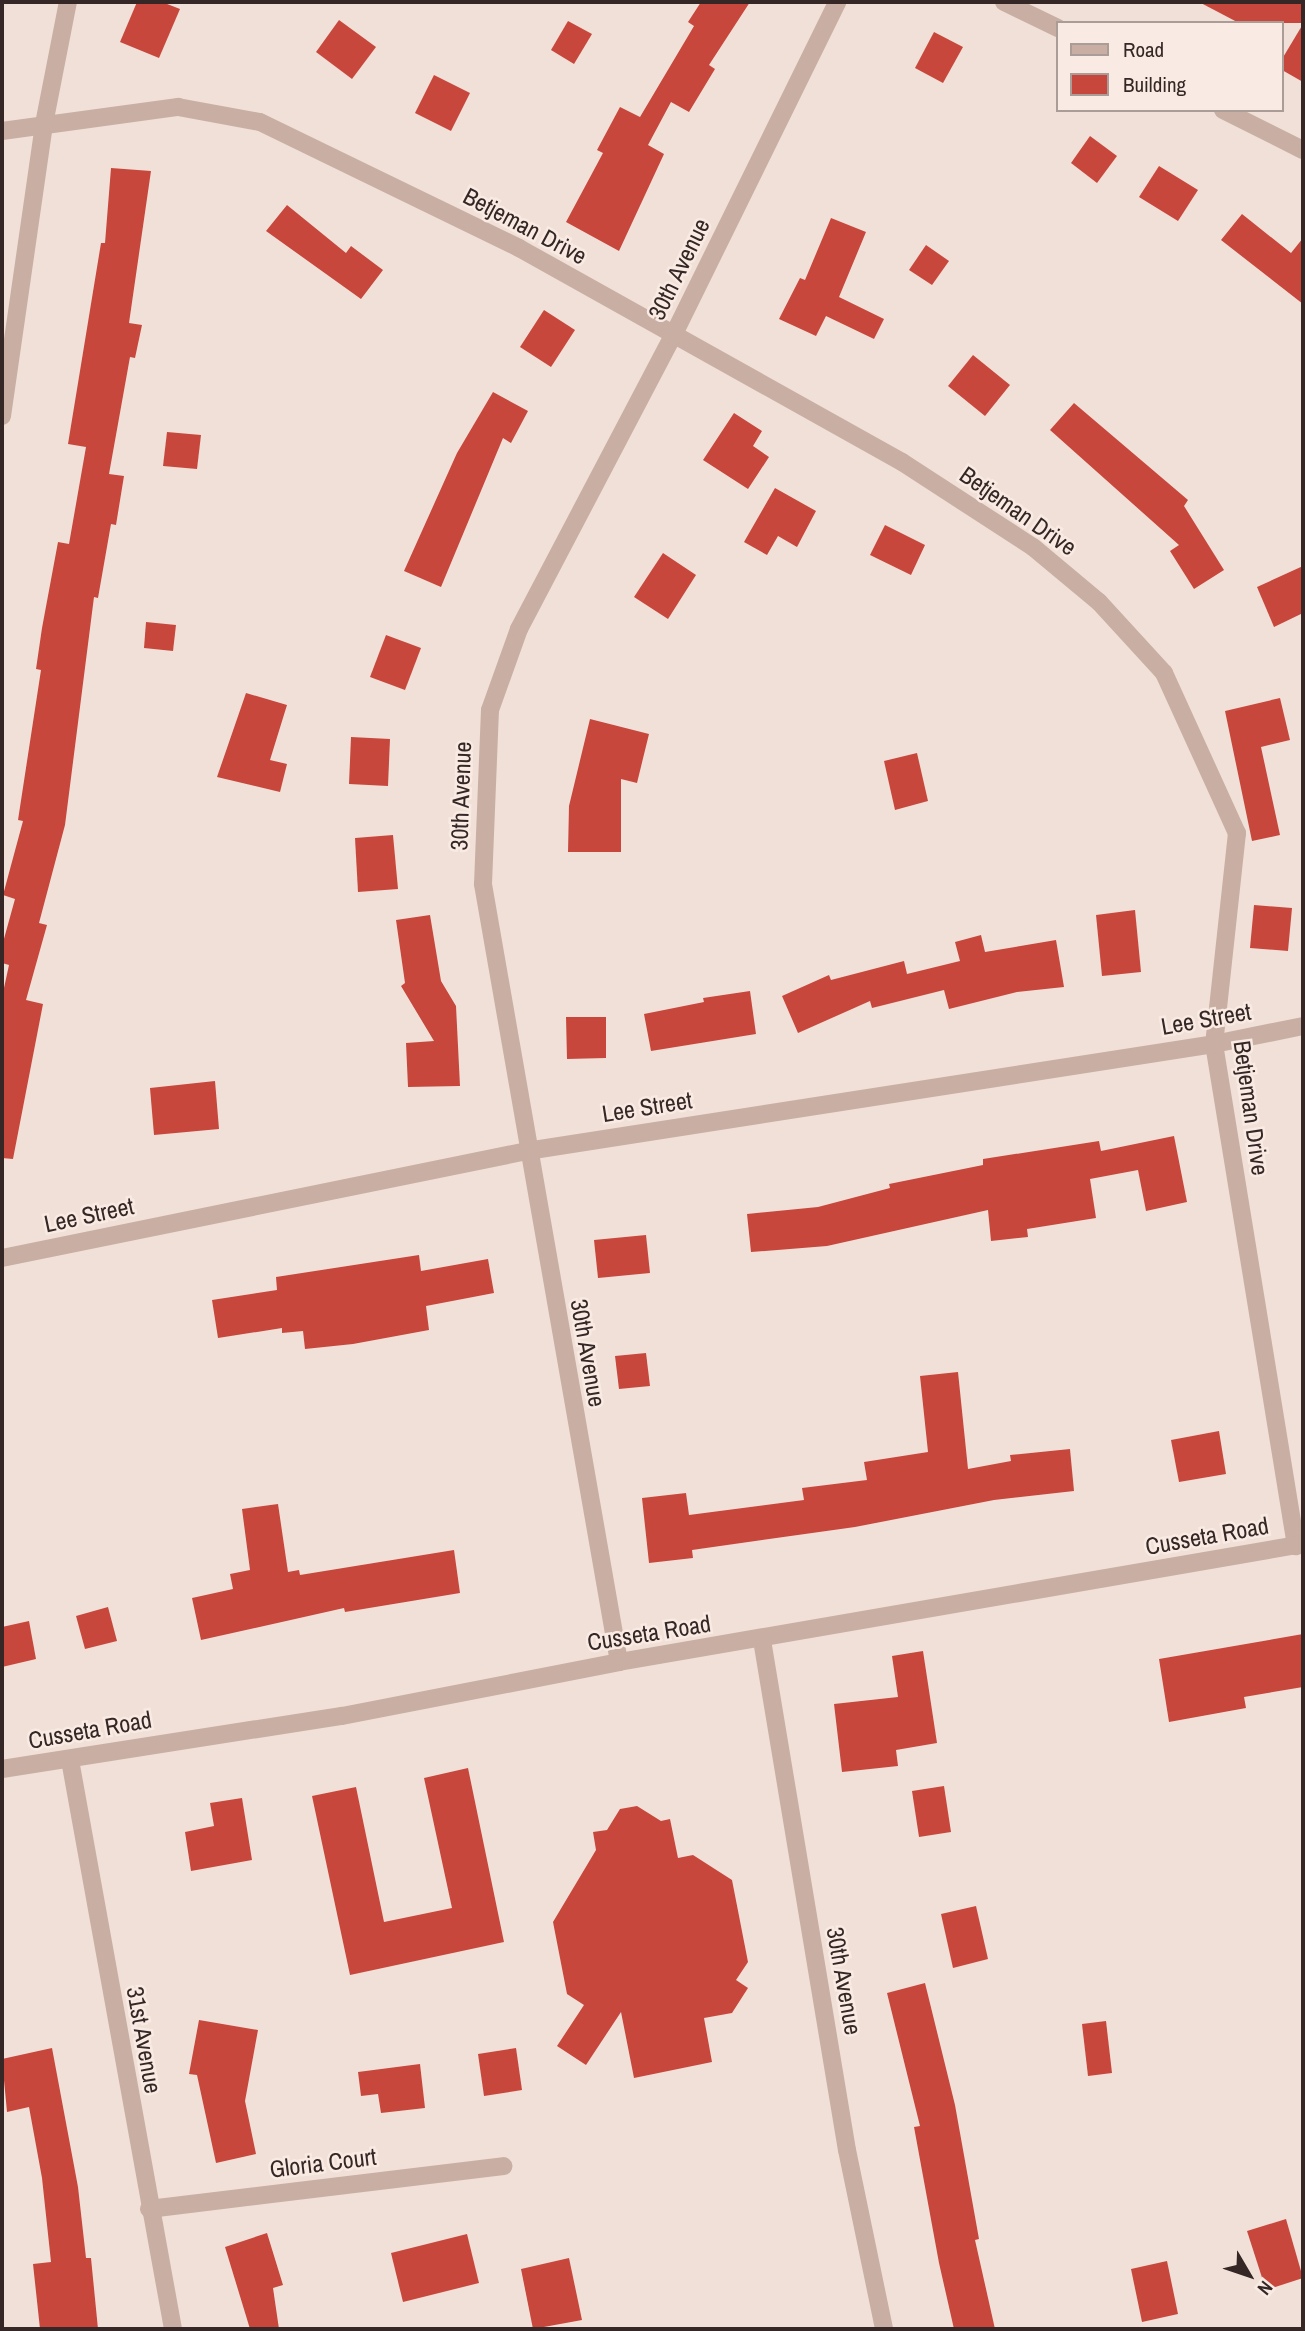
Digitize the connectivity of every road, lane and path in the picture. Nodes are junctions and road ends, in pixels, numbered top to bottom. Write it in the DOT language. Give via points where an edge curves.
graph roads {
  1 [pos="68,2"];
  2 [pos="837,2"];
  3 [pos="1004,2"];
  4 [pos="1056,27"];
  5 [pos="1227,112"];
  6 [pos="44,124"];
  7 [pos="2,131"];
  8 [pos="1303,150"];
  9 [pos="673,336"];
  10 [pos="2,416"];
  11 [pos="1303,1026"];
  12 [pos="1214,1044"];
  13 [pos="527,1151"];
  14 [pos="2,1258"];
  15 [pos="1300,1545"];
  16 [pos="762,1640"];
  17 [pos="619,1662"];
  18 [pos="70,1760"];
  19 [pos="2,1769"];
  20 [pos="502,2166"];
  21 [pos="149,2209"];
  22 [pos="173,2329"];
  23 [pos="884,2329"];
  1 -- 6 [label="street"];
  2 -- 9 [label="street, 30th Avenue"];
  3 -- 4 [label="street"];
  5 -- 8 [label="street"];
  6 -- 7 [label="street, Betjeman Drive"];
  6 -- 9 [label="street, Betjeman Drive" via="177,107 260,122 519,248"];
  6 -- 10 [label="street"];
  9 -- 12 [label="street, Betjeman Drive" via="902,462 1033,547 1099,602 1164,673 1237,833"];
  9 -- 13 [label="street, 30th Avenue" via="519,629 490,710 483,884"];
  11 -- 12 [label="street, Lee Street"];
  12 -- 13 [label="street, Lee Street"];
  12 -- 15 [label="street, Betjeman Drive"];
  13 -- 14 [label="street, Lee Street"];
  13 -- 17 [label="street, 30th Avenue"];
  15 -- 16 [label="street, Cusseta Road"];
  16 -- 17 [label="street, Cusseta Road"];
  16 -- 23 [label="street, 30th Avenue" via="847,2150"];
  17 -- 18 [label="street, Cusseta Road" via="342,1716"];
  18 -- 19 [label="street, Cusseta Road"];
  18 -- 21 [label="street, 31st Avenue"];
  20 -- 21 [label="street, Gloria Court"];
  21 -- 22 [label="street, 31st Avenue"];
}
